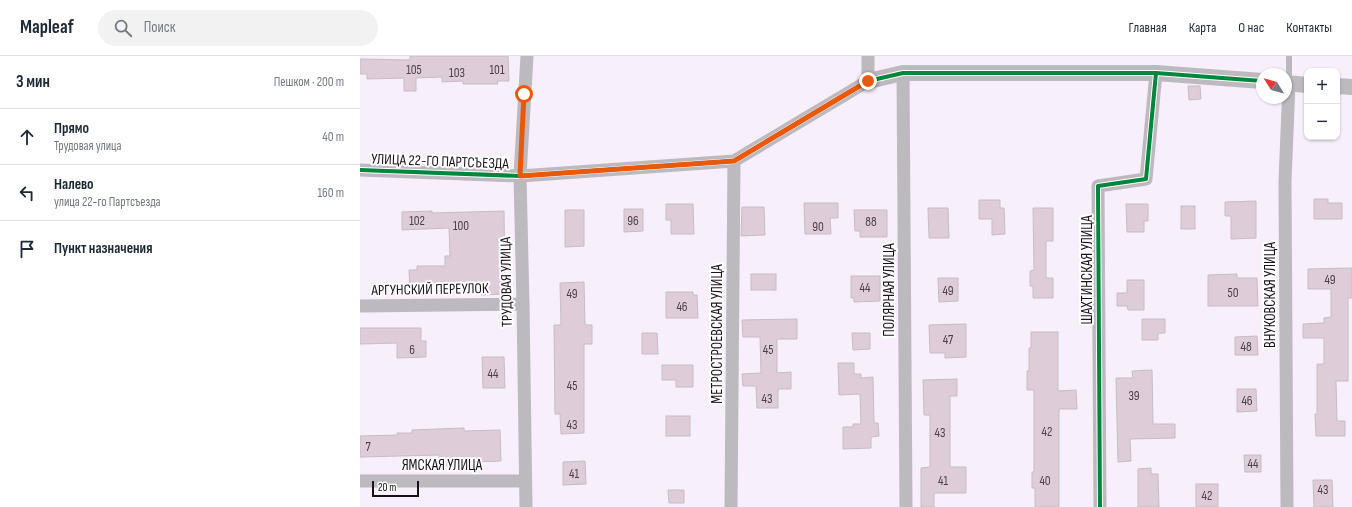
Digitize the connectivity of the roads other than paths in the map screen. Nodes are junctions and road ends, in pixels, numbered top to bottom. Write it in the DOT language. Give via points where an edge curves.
graph roads {
  1 [pos="527,56"];
  2 [pos="868,56"];
  3 [pos="1289,56"];
  4 [pos="1288,68"];
  5 [pos="904,73"];
  6 [pos="1156,73"];
  7 [pos="868,81"];
  8 [pos="1256,81"];
  9 [pos="1292,84"];
  10 [pos="1304,85"];
  11 [pos="1340,86"];
  12 [pos="1352,87"];
  13 [pos="1287,104"];
  14 [pos="734,161"];
  15 [pos="360,170"];
  16 [pos="520,176"];
  17 [pos="524,304"];
  18 [pos="360,306"];
  19 [pos="525,480"];
  20 [pos="360,481"];
  21 [pos="526,507"];
  22 [pos="731,507"];
  23 [pos="906,507"];
  24 [pos="1100,507"];
  25 [pos="1287,507"];
  1 -- 16 [label="street, ТРУДОВАЯ УЛИЦА"];
  2 -- 7 [label="street"];
  3 -- 4 [label="lane"];
  5 -- 6 [label="street, УЛИЦА 22-ГО ПАРТСЪЕЗДА"];
  5 -- 7 [label="street, УЛИЦА 22-ГО ПАРТСЪЕЗДА"];
  5 -- 23 [label="street, ПОЛЯРНАЯ УЛИЦА"];
  6 -- 8 [label="street, УЛИЦА 22-ГО ПАРТСЪЕЗДА"];
  6 -- 24 [label="street, ШАХТИНСКАЯ УЛИЦА" via="1146,179 1098,186"];
  7 -- 14 [label="street, УЛИЦА 22-ГО ПАРТСЪЕЗДА"];
  9 -- 10 [label="street"];
  11 -- 12 [label="street"];
  13 -- 25 [label="street, ВНУКОВСКАЯ УЛИЦА"];
  14 -- 16 [label="street, УЛИЦА 22-ГО ПАРТСЪЕЗДА"];
  14 -- 22 [label="street, МЕТРОСТРОЕВСКАЯ УЛИЦА"];
  15 -- 16 [label="street, УЛИЦА 22-ГО ПАРТСЪЕЗДА"];
  16 -- 17 [label="street, ТРУДОВАЯ УЛИЦА"];
  17 -- 18 [label="street, АРГУНСКИЙ ПЕРЕУЛОК"];
  17 -- 19 [label="street, ТРУДОВАЯ УЛИЦА"];
  19 -- 20 [label="street, ЯМСКАЯ УЛИЦА"];
  19 -- 21 [label="street, ТРУДОВАЯ УЛИЦА"];
}
